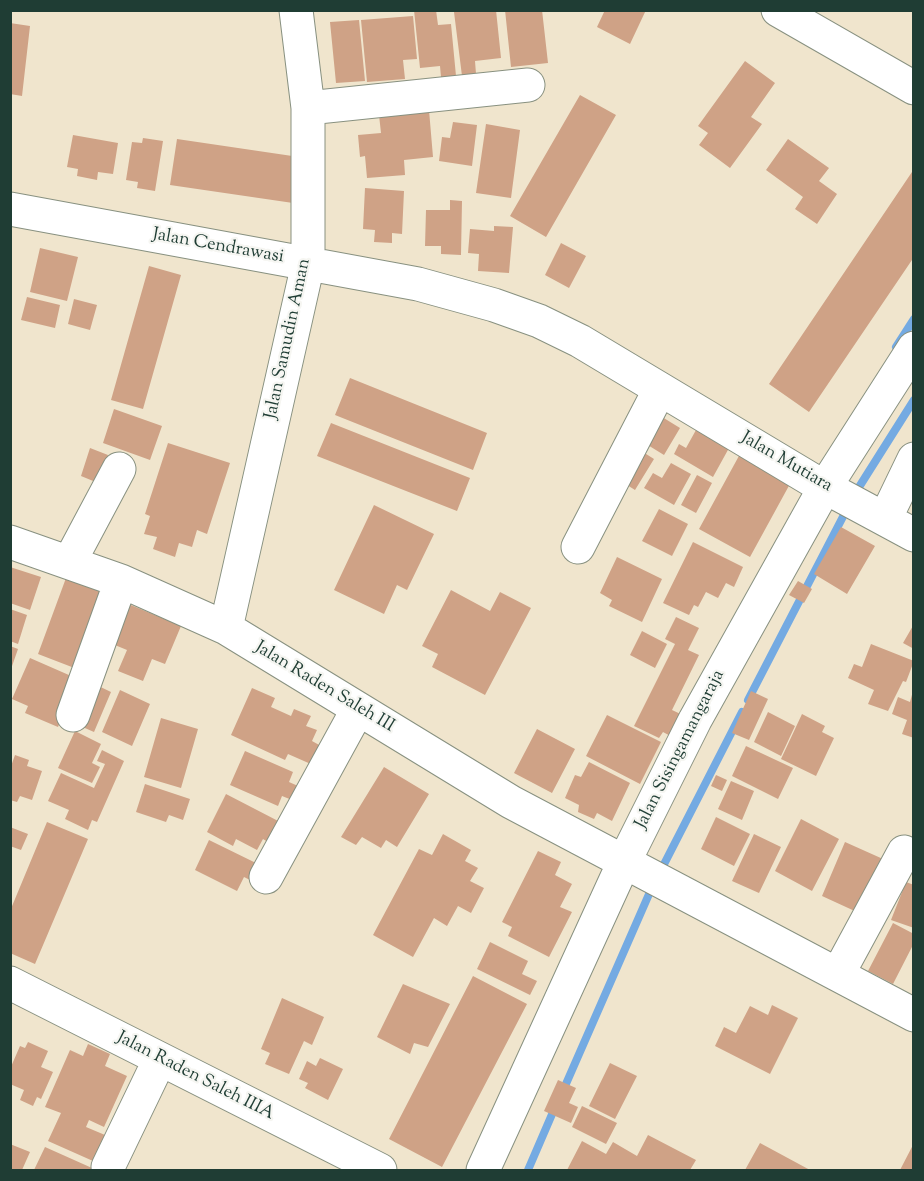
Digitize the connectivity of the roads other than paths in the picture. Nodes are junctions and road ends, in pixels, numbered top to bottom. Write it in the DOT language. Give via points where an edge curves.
graph roads {
  1 [pos="296,10"];
  2 [pos="778,10"];
  3 [pos="528,85"];
  4 [pos="914,88"];
  5 [pos="308,108"];
  6 [pos="10,209"];
  7 [pos="308,264"];
  8 [pos="914,348"];
  9 [pos="660,389"];
  10 [pos="914,459"];
  11 [pos="119,469"];
  12 [pos="825,487"];
  13 [pos="885,519"];
  14 [pos="914,535"];
  15 [pos="10,542"];
  16 [pos="578,547"];
  17 [pos="70,561"];
  18 [pos="122,581"];
  19 [pos="226,628"];
  20 [pos="358,709"];
  21 [pos="73,715"];
  22 [pos="904,852"];
  23 [pos="624,862"];
  24 [pos="266,877"];
  25 [pos="838,974"];
  26 [pos="10,983"];
  27 [pos="914,1015"];
  28 [pos="160,1059"];
  29 [pos="108,1167"];
  30 [pos="380,1170"];
  31 [pos="483,1170"];
  1 -- 5 [label="street, Jalan Samudin Aman"];
  2 -- 4 [label="street"];
  3 -- 5 [label="street"];
  5 -- 7 [label="street, Jalan Samudin Aman"];
  6 -- 7 [label="street, Jalan Cendrawasi"];
  7 -- 9 [label="street, Jalan Cendrawasi" via="418,284 494,305 580,341"];
  7 -- 19 [label="street, Jalan Samudin Aman"];
  8 -- 12 [label="street, Jalan Sisingamangaraja"];
  9 -- 12 [label="street, Jalan Mutiara"];
  9 -- 16 [label="street"];
  10 -- 13 [label="street"];
  11 -- 17 [label="street"];
  12 -- 13 [label="street, Jalan Mutiara"];
  12 -- 23 [label="street, Jalan Sisingamangaraja" via="695,720"];
  13 -- 14 [label="street, Jalan Mutiara"];
  15 -- 17 [label="street, Jalan Raden Saleh III"];
  17 -- 18 [label="street, Jalan Raden Saleh III"];
  18 -- 19 [label="street, Jalan Raden Saleh III"];
  18 -- 21 [label="street"];
  19 -- 20 [label="street, Jalan Raden Saleh III"];
  20 -- 23 [label="street, Jalan Raden Saleh III" via="511,802"];
  20 -- 24 [label="street"];
  22 -- 25 [label="street"];
  23 -- 25 [label="street, Jalan Raden Saleh III"];
  23 -- 31 [label="street, Jalan Sisingamangaraja"];
  25 -- 27 [label="street, Jalan Raden Saleh III"];
  26 -- 28 [label="street, Jalan Raden Saleh IIIA"];
  28 -- 29 [label="street"];
  28 -- 30 [label="street, Jalan Raden Saleh IIIA"];
}
